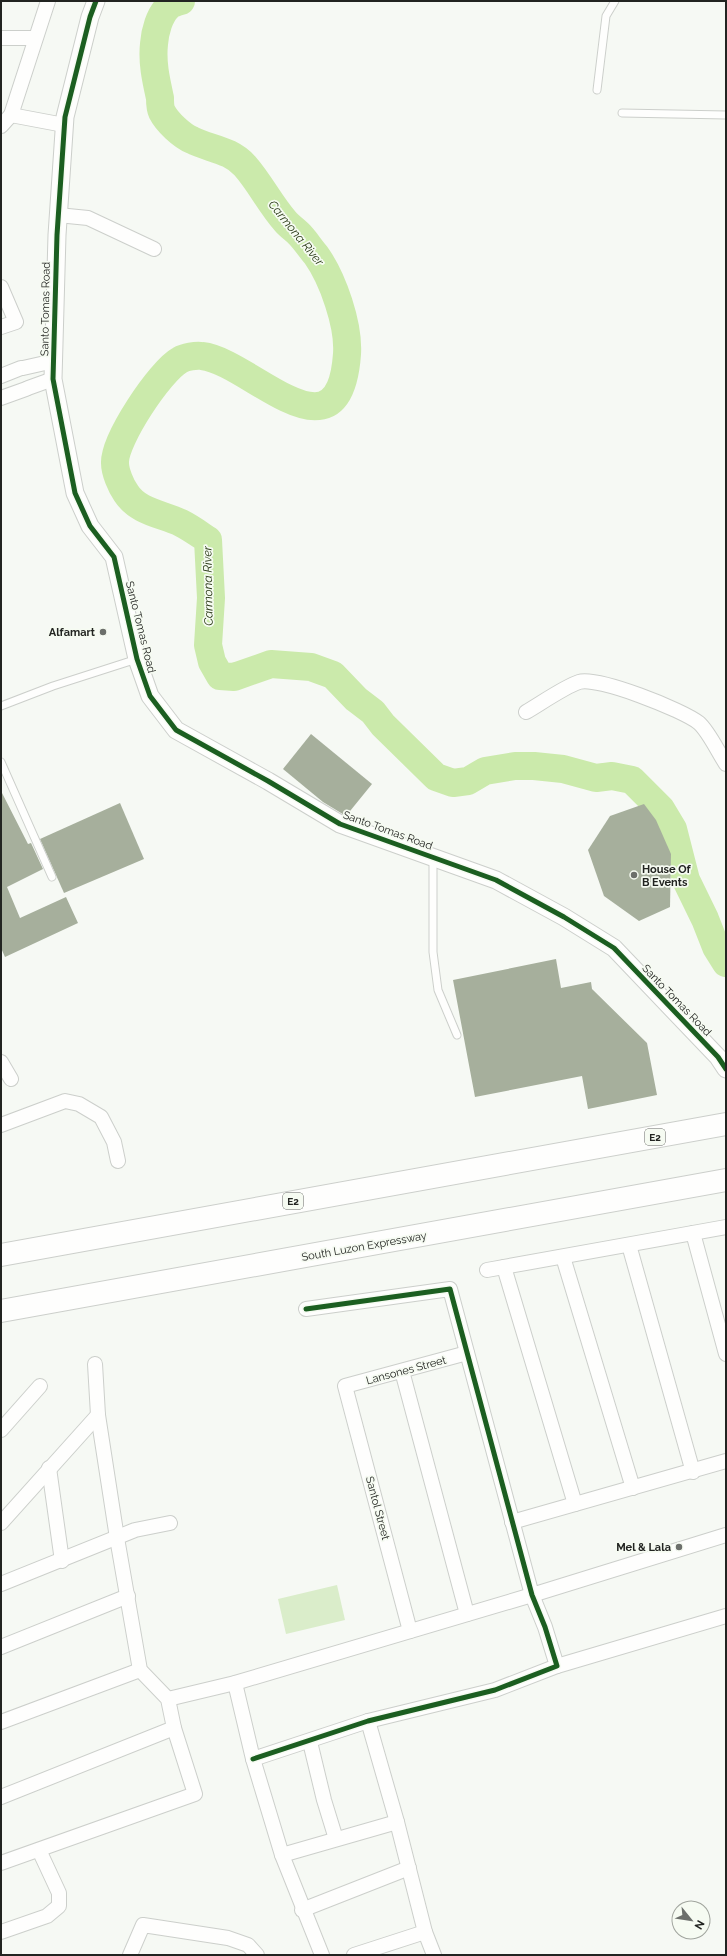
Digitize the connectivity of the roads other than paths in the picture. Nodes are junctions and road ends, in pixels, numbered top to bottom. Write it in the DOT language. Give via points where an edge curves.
graph roads {
  1 [pos="48,1"];
  2 [pos="96,1"];
  3 [pos="615,1"];
  4 [pos="1,38"];
  5 [pos="35,38"];
  6 [pos="597,90"];
  7 [pos="622,113"];
  8 [pos="6,115"];
  9 [pos="726,115"];
  10 [pos="64,125"];
  11 [pos="1,126"];
  12 [pos="58,215"];
  13 [pos="154,249"];
  14 [pos="1,287"];
  15 [pos="1,327"];
  16 [pos="54,361"];
  17 [pos="1,376"];
  18 [pos="53,378"];
  19 [pos="1,398"];
  20 [pos="137,659"];
  21 [pos="1,706"];
  22 [pos="526,712"];
  23 [pos="1,762"];
  24 [pos="726,764"];
  25 [pos="433,858"];
  26 [pos="52,877"];
  27 [pos="457,1035"];
  28 [pos="1,1062"];
  29 [pos="726,1070"];
  30 [pos="11,1079"];
  31 [pos="726,1124"];
  32 [pos="1,1125"];
  33 [pos="118,1162"];
  34 [pos="726,1180"];
  35 [pos="726,1227"];
  36 [pos="694,1233"];
  37 [pos="629,1245"];
  38 [pos="1,1255"];
  39 [pos="563,1257"];
  40 [pos="504,1267"];
  41 [pos="487,1270"];
  42 [pos="306,1309"];
  43 [pos="1,1311"];
  44 [pos="467,1353"];
  45 [pos="726,1354"];
  46 [pos="95,1364"];
  47 [pos="402,1371"];
  48 [pos="40,1386"];
  49 [pos="345,1386"];
  50 [pos="98,1415"];
  51 [pos="1,1430"];
  52 [pos="726,1462"];
  53 [pos="49,1468"];
  54 [pos="693,1472"];
  55 [pos="634,1488"];
  56 [pos="576,1504"];
  57 [pos="512,1522"];
  58 [pos="1,1523"];
  59 [pos="170,1523"];
  60 [pos="726,1534"];
  61 [pos="117,1538"];
  62 [pos="62,1561"];
  63 [pos="1,1584"];
  64 [pos="532,1595"];
  65 [pos="128,1596"];
  66 [pos="467,1614"];
  67 [pos="726,1616"];
  68 [pos="410,1631"];
  69 [pos="1,1647"];
  70 [pos="557,1666"];
  71 [pos="140,1670"];
  72 [pos="234,1683"];
  73 [pos="168,1700"];
  74 [pos="1,1722"];
  75 [pos="368,1722"];
  76 [pos="174,1728"];
  77 [pos="310,1742"];
  78 [pos="253,1759"];
  79 [pos="1,1797"];
  80 [pos="397,1822"];
  81 [pos="336,1839"];
  82 [pos="40,1850"];
  83 [pos="282,1855"];
  84 [pos="1,1863"];
  85 [pos="409,1868"];
  86 [pos="302,1910"];
  87 [pos="1,1932"];
  88 [pos="426,1932"];
  89 [pos="130,1955"];
  90 [pos="257,1955"];
  91 [pos="322,1955"];
  92 [pos="354,1955"];
  93 [pos="434,1955"];
  1 -- 5 [label="street"];
  2 -- 10 [label="street, Santo Tomas Road"];
  3 -- 6 [label="lane" via="606,16"];
  4 -- 5 [label="street"];
  5 -- 8 [label="street"];
  7 -- 9 [label="lane"];
  8 -- 10 [label="street"];
  8 -- 11 [label="street"];
  10 -- 12 [label="street, Santo Tomas Road"];
  12 -- 13 [label="street" via="88,218"];
  12 -- 16 [label="street, Santo Tomas Road"];
  14 -- 15 [label="street" via="16,322"];
  16 -- 17 [label="street"];
  16 -- 18 [label="street, Santo Tomas Road"];
  18 -- 19 [label="street"];
  18 -- 20 [label="street, Santo Tomas Road" via="75,493 90,526 114,557"];
  20 -- 21 [label="lane"];
  20 -- 25 [label="street, Santo Tomas Road" via="150,696 176,730 340,824"];
  22 -- 24 [label="street" via="579,682 594,682 661,702 690,717 704,729"];
  23 -- 26 [label="lane"];
  25 -- 27 [label="lane" via="433,952 438,990"];
  25 -- 29 [label="street, Santo Tomas Road" via="496,880 614,948 718,1057"];
  28 -- 30 [label="street"];
  31 -- 38 [label="highway, E2"];
  32 -- 33 [label="street" via="65,1101 79,1104 101,1117 114,1142"];
  34 -- 43 [label="highway, South Luzon Expressway"];
  35 -- 36 [label="street"];
  36 -- 37 [label="street"];
  36 -- 45 [label="street"];
  37 -- 39 [label="street"];
  37 -- 54 [label="street"];
  39 -- 40 [label="street"];
  39 -- 55 [label="street"];
  40 -- 41 [label="street"];
  40 -- 56 [label="street"];
  42 -- 44 [label="street" via="450,1288"];
  44 -- 47 [label="street, Lansones Street"];
  44 -- 57 [label="street"];
  46 -- 50 [label="street"];
  47 -- 49 [label="street, Lansones Street"];
  47 -- 66 [label="street"];
  48 -- 51 [label="street"];
  49 -- 68 [label="street, Santol Street"];
  50 -- 53 [label="street"];
  50 -- 61 [label="street"];
  52 -- 54 [label="street"];
  53 -- 58 [label="street"];
  53 -- 62 [label="street"];
  54 -- 55 [label="street"];
  55 -- 56 [label="street"];
  56 -- 57 [label="street"];
  57 -- 64 [label="street"];
  59 -- 61 [label="street" via="135,1530"];
  60 -- 64 [label="street"];
  61 -- 62 [label="street"];
  61 -- 65 [label="street"];
  62 -- 63 [label="street"];
  64 -- 66 [label="street"];
  64 -- 70 [label="street"];
  65 -- 69 [label="street"];
  65 -- 71 [label="street"];
  66 -- 68 [label="street"];
  67 -- 70 [label="street"];
  68 -- 72 [label="street"];
  70 -- 75 [label="street" via="495,1690"];
  71 -- 73 [label="street"];
  71 -- 74 [label="street"];
  72 -- 73 [label="street"];
  72 -- 78 [label="street"];
  73 -- 76 [label="street"];
  75 -- 77 [label="street"];
  75 -- 80 [label="street"];
  76 -- 79 [label="street"];
  76 -- 82 [label="street" via="194,1794"];
  77 -- 78 [label="street"];
  77 -- 81 [label="street"];
  78 -- 83 [label="street"];
  80 -- 81 [label="street"];
  80 -- 85 [label="street"];
  81 -- 83 [label="street"];
  82 -- 84 [label="street"];
  82 -- 87 [label="street" via="59,1893 60,1906 47,1916"];
  83 -- 86 [label="street"];
  85 -- 86 [label="street"];
  85 -- 88 [label="street"];
  86 -- 91 [label="street"];
  88 -- 92 [label="street"];
  88 -- 93 [label="street"];
  89 -- 90 [label="street" via="143,1925 228,1938 248,1945"];
}
